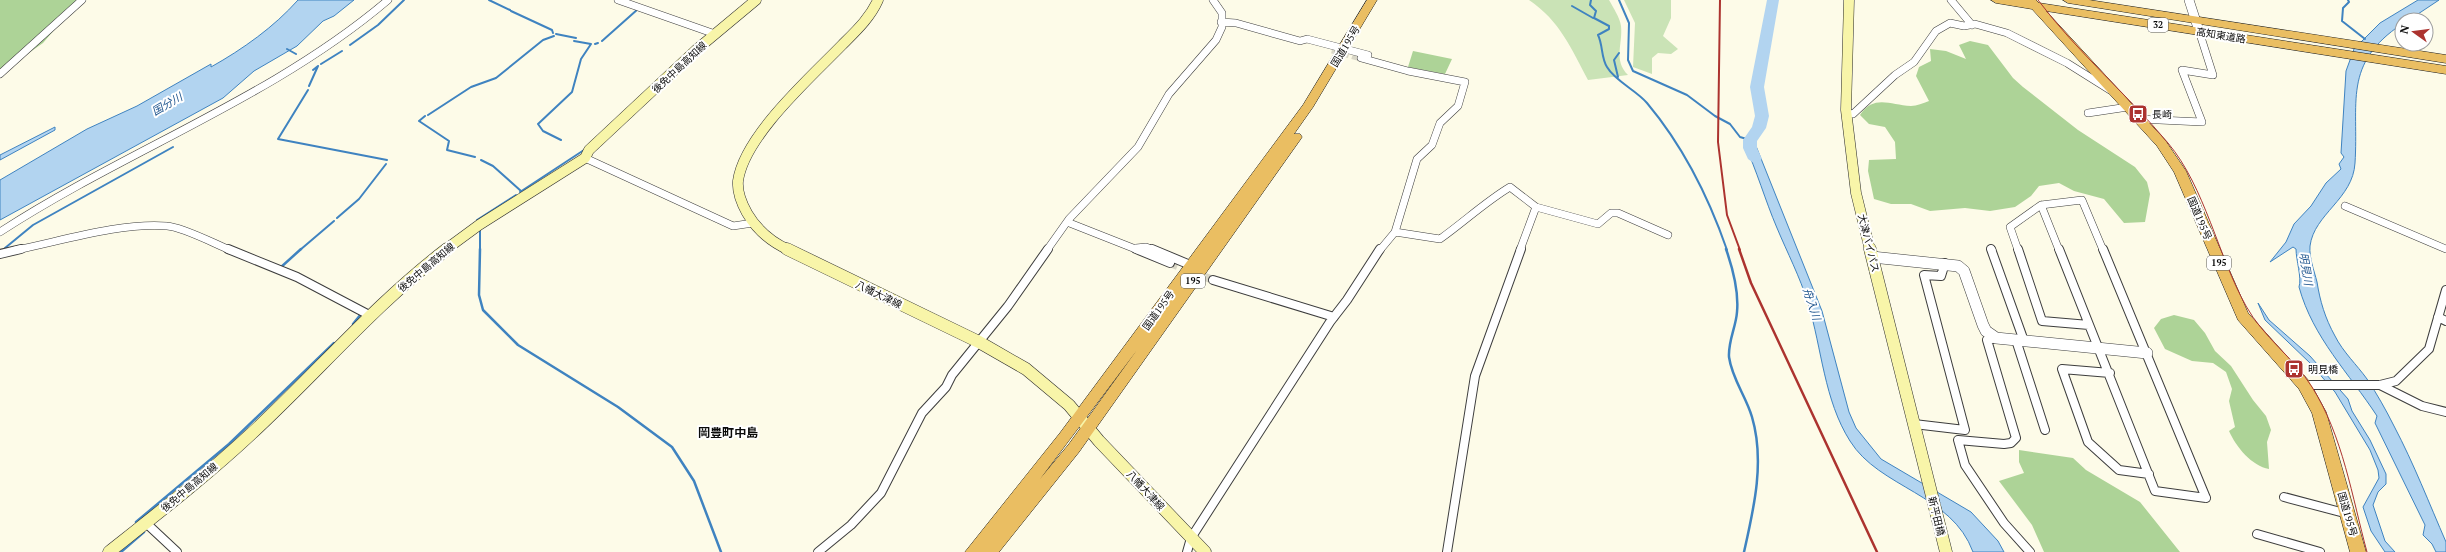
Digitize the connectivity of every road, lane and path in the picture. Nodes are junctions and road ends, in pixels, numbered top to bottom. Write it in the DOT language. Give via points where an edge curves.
graph roads {
  1 [pos="82,0"];
  2 [pos="388,0"];
  3 [pos="618,0"];
  4 [pos="756,0"];
  5 [pos="878,0"];
  6 [pos="1214,0"];
  7 [pos="1372,0"];
  8 [pos="1382,0"];
  9 [pos="1849,0"];
  10 [pos="1951,0"];
  11 [pos="1996,0"];
  12 [pos="2068,0"];
  13 [pos="2189,0"];
  14 [pos="2033,3"];
  15 [pos="2195,19"];
  16 [pos="1221,22"];
  17 [pos="1972,25"];
  18 [pos="2199,31"];
  19 [pos="715,34"];
  20 [pos="1300,41"];
  21 [pos="2322,45"];
  22 [pos="1348,52"];
  23 [pos="2446,60"];
  24 [pos="1391,65"];
  25 [pos="2446,70"];
  26 [pos="0,74"];
  27 [pos="2112,91"];
  28 [pos="2128,107"];
  29 [pos="1847,113"];
  30 [pos="2088,114"];
  31 [pos="2138,118"];
  32 [pos="585,158"];
  33 [pos="2041,205"];
  34 [pos="2345,206"];
  35 [pos="1536,208"];
  36 [pos="1067,222"];
  37 [pos="753,223"];
  38 [pos="0,232"];
  39 [pos="1395,232"];
  40 [pos="1668,235"];
  41 [pos="1132,248"];
  42 [pos="1991,249"];
  43 [pos="2446,249"];
  44 [pos="0,254"];
  45 [pos="1872,257"];
  46 [pos="1170,263"];
  47 [pos="1945,263"];
  48 [pos="1196,267"];
  49 [pos="1213,280"];
  50 [pos="2446,290"];
  51 [pos="371,316"];
  52 [pos="1334,318"];
  53 [pos="2442,319"];
  54 [pos="2089,325"];
  55 [pos="1996,338"];
  56 [pos="2020,341"];
  57 [pos="979,342"];
  58 [pos="2100,350"];
  59 [pos="2147,353"];
  60 [pos="2110,373"];
  61 [pos="2304,385"];
  62 [pos="2377,385"];
  63 [pos="2446,412"];
  64 [pos="1084,422"];
  65 [pos="1914,424"];
  66 [pos="2045,430"];
  67 [pos="2149,474"];
  68 [pos="1929,482"];
  69 [pos="2284,496"];
  70 [pos="2348,514"];
  71 [pos="146,523"];
  72 [pos="2257,534"];
  73 [pos="1191,538"];
  74 [pos="1946,551"];
  75 [pos="109,552"];
  76 [pos="177,552"];
  77 [pos="818,552"];
  78 [pos="973,552"];
  79 [pos="990,552"];
  80 [pos="1187,552"];
  81 [pos="1205,552"];
  82 [pos="1447,552"];
  83 [pos="2030,552"];
  84 [pos="2320,552"];
  85 [pos="2358,552"];
  1 -- 26 [label="street"];
  2 -- 38 [label="street" via="359,26 305,63 77,186"];
  3 -- 19 [label="street"];
  4 -- 19 [label="main road, 後免中島高知線"];
  5 -- 37 [label="main road, 八幡大津線" via="864,21 782,109 750,149 738,181 741,199"];
  6 -- 16 [label="street" via="1222,13"];
  7 -- 22 [label="highway, 国道195号 / 195"];
  8 -- 22 [label="highway, 国道195号 / 195"];
  9 -- 29 [label="main road, 大津バイパス"];
  10 -- 17 [label="street"];
  11 -- 14 [label="highway, 高知東道路 / 32"];
  12 -- 15 [label="highway, 高知東道路 / 32"];
  13 -- 15 [label="street"];
  14 -- 18 [label="highway, 高知東道路 / 32"];
  14 -- 27 [label="highway, 国道195号 / 195"];
  15 -- 18 [label="street"];
  15 -- 21 [label="highway, 高知東道路 / 32"];
  16 -- 20 [label="street" via="1236,23"];
  16 -- 36 [label="street" via="1216,40 1169,94 1138,147"];
  17 -- 27 [label="street" via="2006,33 2067,63"];
  17 -- 29 [label="street" via="1950,23 1936,31 1914,62 1895,75 1854,114"];
  18 -- 21 [label="highway, 高知東道路 / 32"];
  18 -- 31 [label="street" via="2214,75 2182,70 2202,122"];
  19 -- 32 [label="main road, 後免中島高知線" via="589,150"];
  20 -- 22 [label="street"];
  20 -- 22 [label="street" via="1307,39"];
  21 -- 23 [label="highway, 高知東道路 / 32" via="2383,50"];
  21 -- 25 [label="highway, 高知東道路 / 32" via="2375,59"];
  22 -- 24 [label="street"];
  22 -- 24 [label="street" via="1386,61"];
  22 -- 48 [label="highway, 国道195号 / 195" via="1279,160"];
  24 -- 39 [label="street" via="1408,71 1466,82 1458,106 1440,123 1432,144 1417,159"];
  27 -- 28 [label="highway, 国道195号 / 195"];
  28 -- 30 [label="street"];
  28 -- 31 [label="highway, 国道195号 / 195"];
  29 -- 45 [label="main road, 大津バイパス" via="1856,193"];
  31 -- 61 [label="highway, 国道195号 / 195" via="2161,143 2180,171 2243,316"];
  32 -- 37 [label="street" via="733,226"];
  32 -- 51 [label="main road, 後免中島高知線" via="450,246 408,280"];
  33 -- 54 [label="street"];
  33 -- 54 [label="street" via="2010,227 2042,321"];
  33 -- 59 [label="street" via="2082,200"];
  34 -- 43 [label="street"];
  35 -- 39 [label="street" via="1510,188 1489,200 1472,217 1440,239"];
  35 -- 40 [label="street" via="1598,224 1611,213 1618,213"];
  35 -- 82 [label="street" via="1475,376"];
  36 -- 41 [label="street"];
  36 -- 57 [label="street"];
  37 -- 57 [label="main road, 八幡大津線" via="774,243"];
  39 -- 52 [label="street" via="1383,245 1364,278"];
  41 -- 46 [label="street"];
  41 -- 48 [label="street" via="1146,247"];
  42 -- 56 [label="street"];
  44 -- 51 [label="street" via="108,231 169,226 303,280"];
  45 -- 47 [label="street"];
  45 -- 65 [label="main road, 大津バイパス"];
  47 -- 55 [label="street" via="1958,266 1964,271 1983,325 1986,331"];
  47 -- 65 [label="street" via="1941,276 1924,275 1965,430"];
  48 -- 64 [label="highway, 国道195号 / 195"];
  49 -- 52 [label="street"];
  50 -- 53 [label="street"];
  51 -- 71 [label="main road, 後免中島高知線" via="257,428"];
  52 -- 73 [label="street"];
  53 -- 62 [label="street" via="2430,349 2396,381"];
  54 -- 58 [label="street"];
  55 -- 56 [label="street"];
  55 -- 83 [label="street" via="1987,340 2016,438 2008,444 1958,440 1965,465 2004,523"];
  56 -- 58 [label="street"];
  56 -- 66 [label="street"];
  57 -- 64 [label="main road, 八幡大津線" via="1026,369 1069,405"];
  57 -- 77 [label="street" via="922,413 881,493 851,524"];
  58 -- 59 [label="street"];
  58 -- 60 [label="street"];
  59 -- 67 [label="street" via="2206,498 2156,491"];
  60 -- 67 [label="street"];
  60 -- 67 [label="street" via="2062,369 2088,442 2119,470"];
  61 -- 62 [label="street"];
  61 -- 70 [label="highway, 国道195号 / 195" via="2319,412"];
  62 -- 63 [label="street" via="2422,406"];
  64 -- 73 [label="main road, 八幡大津線"];
  64 -- 78 [label="highway, 国道195号 / 195"];
  64 -- 79 [label="highway, 国道195号 / 195" via="1074,448"];
  65 -- 68 [label="main road, 大津バイパス"];
  68 -- 74 [label="main road, 新平田橋"];
  69 -- 70 [label="street"];
  70 -- 85 [label="highway, 国道195号 / 195"];
  71 -- 75 [label="main road, 後免中島高知線"];
  71 -- 76 [label="street"];
  72 -- 84 [label="street"];
  73 -- 80 [label="street"];
  73 -- 81 [label="main road, 八幡大津線"];
}
